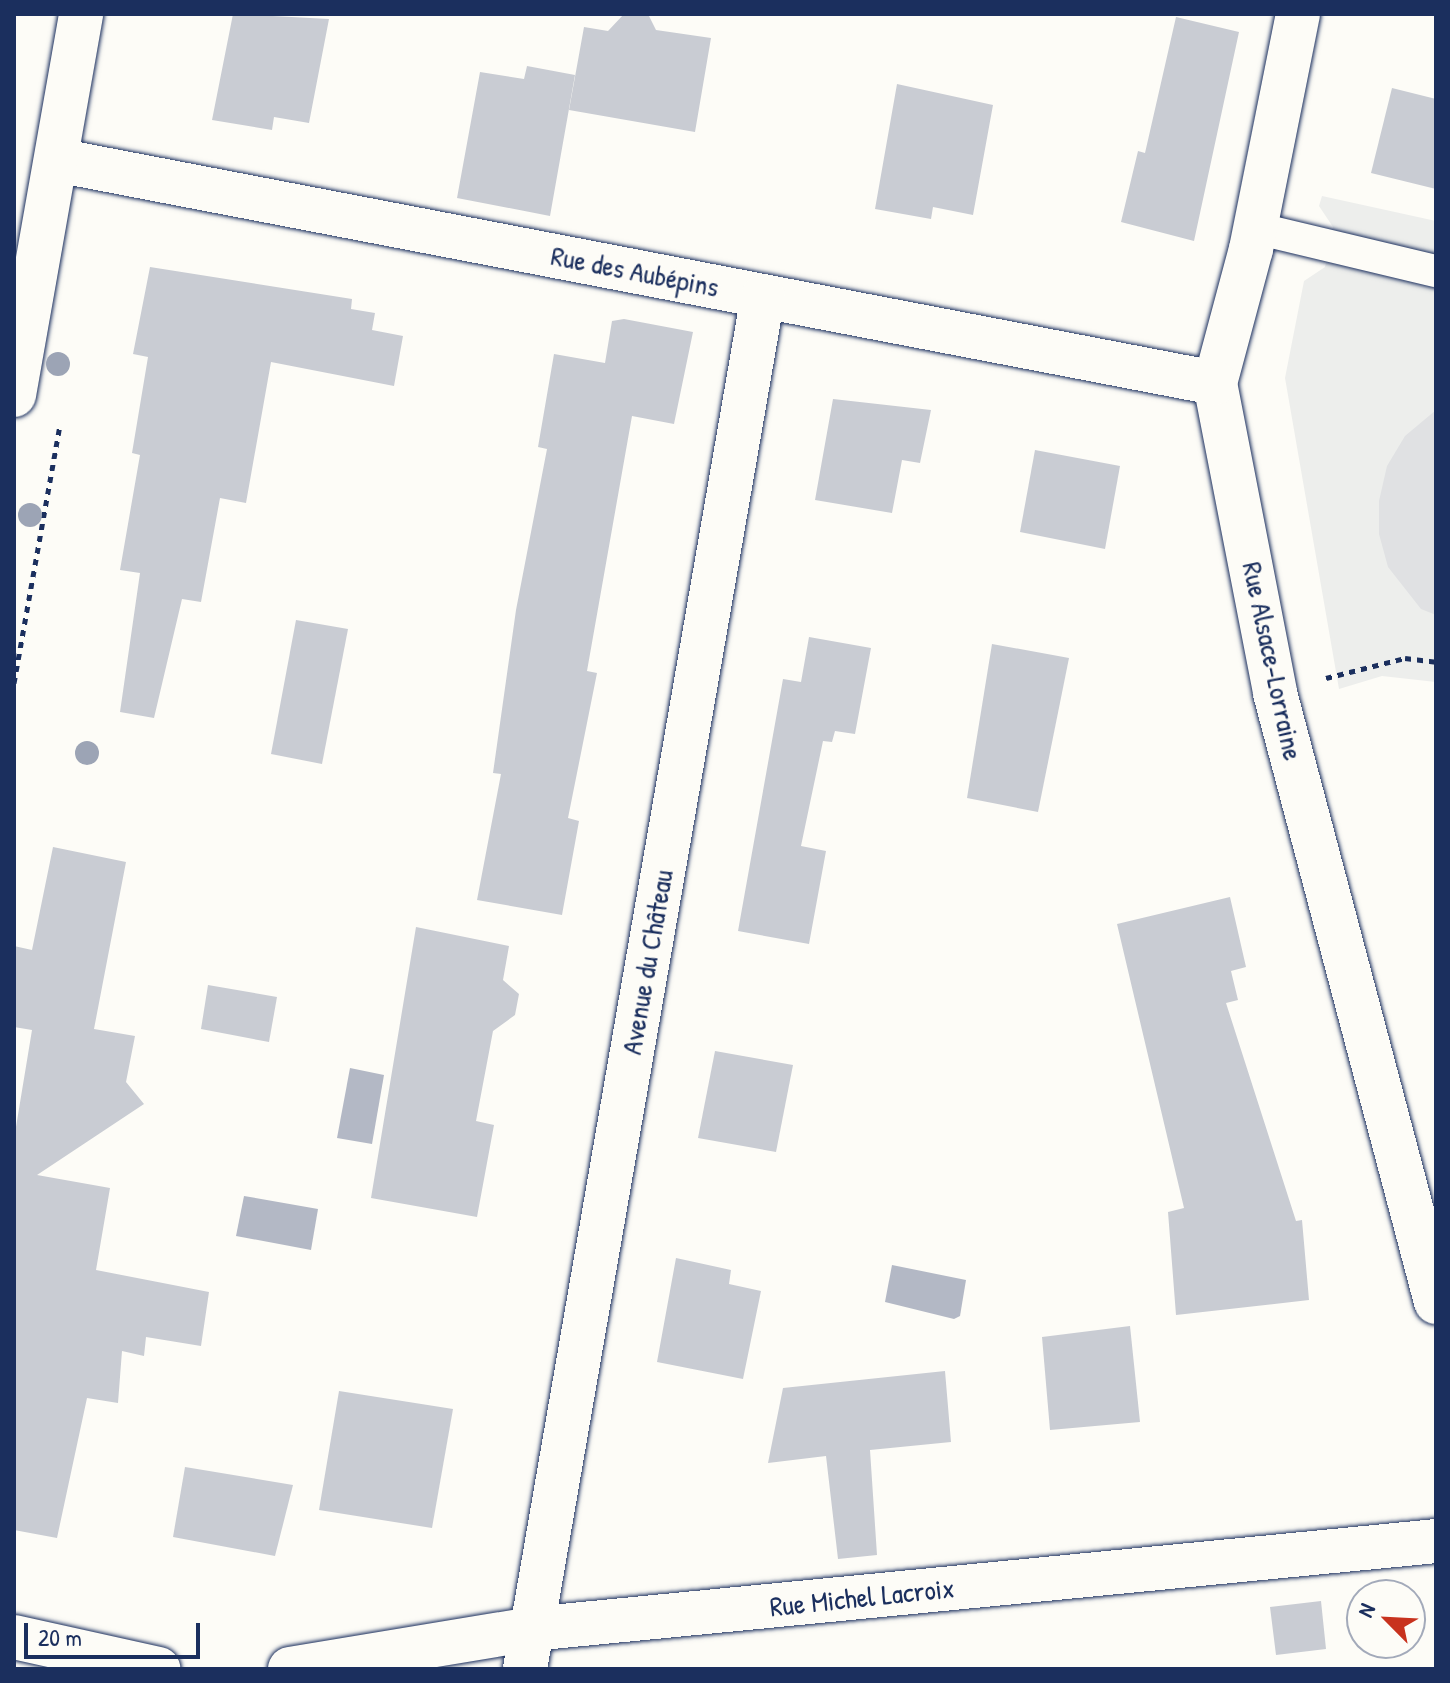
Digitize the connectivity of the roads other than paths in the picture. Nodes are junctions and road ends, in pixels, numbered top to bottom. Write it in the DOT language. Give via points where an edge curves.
graph roads {
  1 [pos="81,14"];
  2 [pos="1298,14"];
  3 [pos="56,160"];
  4 [pos="1255,228"];
  5 [pos="1436,271"];
  6 [pos="763,296"];
  7 [pos="1215,383"];
  8 [pos="14,395"];
  9 [pos="1436,1302"];
  10 [pos="1436,1541"];
  11 [pos="14,1637"];
  12 [pos="528,1649"];
  13 [pos="158,1669"];
  14 [pos="290,1669"];
  1 -- 3 [label="street"];
  2 -- 4 [label="street, Rue Alsace-Lorraine"];
  3 -- 6 [label="street, Rue des Aubépins"];
  3 -- 8 [label="street"];
  4 -- 5 [label="lane"];
  4 -- 7 [label="street, Rue Alsace-Lorraine"];
  6 -- 7 [label="street, Rue des Aubépins"];
  6 -- 12 [label="street, Avenue du Château"];
  7 -- 9 [label="street, Rue Alsace-Lorraine" via="1275,693"];
  10 -- 12 [label="street, Rue Michel Lacroix"];
  11 -- 13 [label="street"];
  12 -- 14 [label="street, Rue Michel Lacroix"];
}
